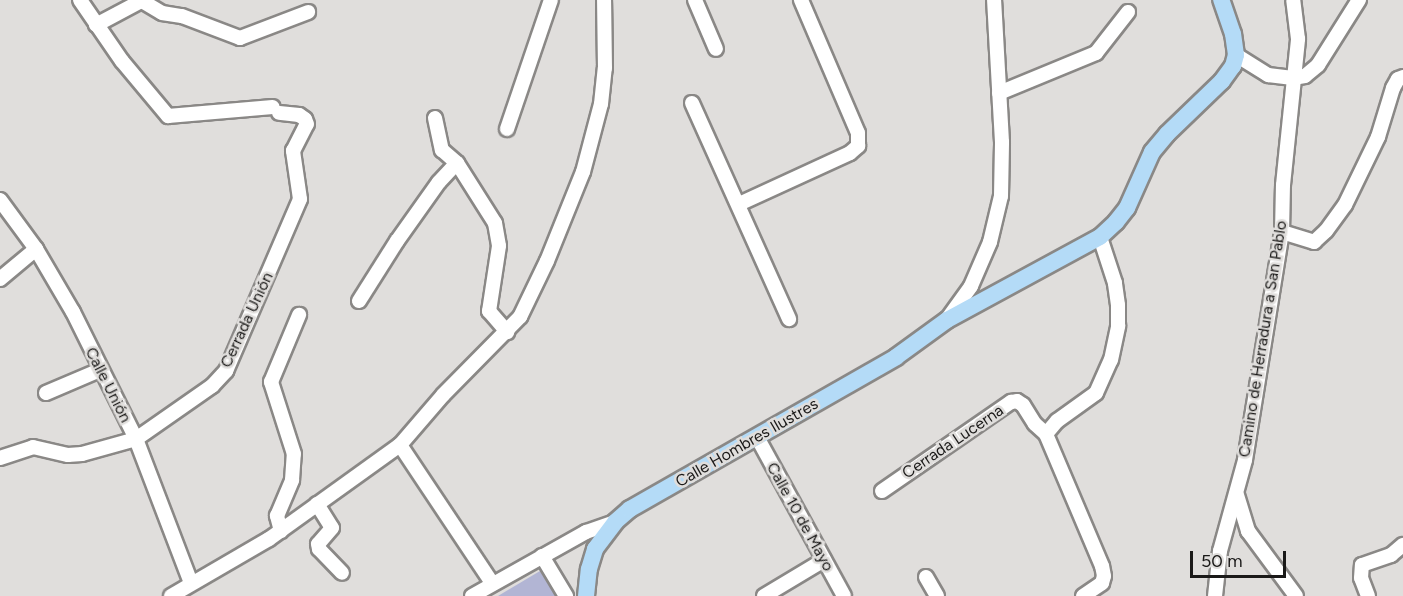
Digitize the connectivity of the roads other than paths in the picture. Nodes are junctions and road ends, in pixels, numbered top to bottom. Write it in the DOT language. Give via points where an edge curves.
graph roads {
  1 [pos="80,0"];
  2 [pos="142,0"];
  3 [pos="551,0"];
  4 [pos="604,0"];
  5 [pos="695,0"];
  6 [pos="801,0"];
  7 [pos="994,0"];
  8 [pos="1221,0"];
  9 [pos="1293,0"];
  10 [pos="1359,0"];
  11 [pos="308,12"];
  12 [pos="1128,12"];
  13 [pos="96,25"];
  14 [pos="716,49"];
  15 [pos="1236,56"];
  16 [pos="1403,77"];
  17 [pos="1293,78"];
  18 [pos="999,93"];
  19 [pos="693,103"];
  20 [pos="435,118"];
  21 [pos="507,129"];
  22 [pos="458,163"];
  23 [pos="0,200"];
  24 [pos="739,204"];
  25 [pos="1282,232"];
  26 [pos="1100,237"];
  27 [pos="36,249"];
  28 [pos="0,279"];
  29 [pos="359,301"];
  30 [pos="299,315"];
  31 [pos="789,319"];
  32 [pos="947,320"];
  33 [pos="507,332"];
  34 [pos="100,370"];
  35 [pos="46,393"];
  36 [pos="1046,434"];
  37 [pos="757,437"];
  38 [pos="136,439"];
  39 [pos="400,445"];
  40 [pos="0,459"];
  41 [pos="882,491"];
  42 [pos="1237,495"];
  43 [pos="317,504"];
  44 [pos="615,522"];
  45 [pos="281,531"];
  46 [pos="1403,545"];
  47 [pos="542,556"];
  48 [pos="824,560"];
  49 [pos="342,573"];
  50 [pos="926,577"];
  51 [pos="191,583"];
  52 [pos="492,583"];
  53 [pos="171,596"];
  54 [pos="472,596"];
  55 [pos="566,596"];
  56 [pos="586,596"];
  57 [pos="764,596"];
  58 [pos="844,596"];
  59 [pos="937,596"];
  60 [pos="1083,596"];
  61 [pos="1215,596"];
  62 [pos="1296,596"];
  63 [pos="1368,596"];
  1 -- 13 [label="street"];
  2 -- 11 [label="street" via="162,13 182,16 240,38"];
  2 -- 13 [label="street"];
  3 -- 21 [label="street"];
  4 -- 33 [label="street" via="602,104 583,172 528,304"];
  5 -- 14 [label="street"];
  6 -- 24 [label="street" via="858,133 858,146"];
  7 -- 18 [label="street, Calle Hombres Ilustres"];
  8 -- 15 [label="main road"];
  9 -- 17 [label="street, Camino de Herradura a San Pablo" via="1298,39"];
  10 -- 17 [label="street" via="1318,66 1305,76"];
  12 -- 18 [label="street" via="1096,53"];
  13 -- 38 [label="street, Cerrada Unión" via="168,116 276,110 299,115 307,124 293,151 300,199 226,371 212,386"];
  15 -- 17 [label="street" via="1268,75"];
  15 -- 26 [label="main road, Calle Hombres Ilustres" via="1222,81 1152,152 1127,208"];
  16 -- 25 [label="street" via="1393,88 1378,137 1345,206 1326,231 1314,242"];
  17 -- 25 [label="street, Camino de Herradura a San Pablo"];
  18 -- 32 [label="street, Calle Hombres Ilustres" via="1002,170 997,218 971,286"];
  19 -- 24 [label="street"];
  20 -- 22 [label="street" via="442,150"];
  22 -- 29 [label="street" via="433,190"];
  22 -- 33 [label="street" via="495,223 499,246 489,311"];
  23 -- 27 [label="street, Calle Unión"];
  24 -- 31 [label="street"];
  25 -- 42 [label="street, Camino de Herradura a San Pablo"];
  26 -- 32 [label="main road, Calle Hombres Ilustres"];
  26 -- 36 [label="street" via="1118,305 1112,360 1096,393"];
  27 -- 28 [label="street"];
  27 -- 34 [label="street, Calle Unión" via="73,312"];
  30 -- 45 [label="street" via="271,381 294,454 292,480 277,516"];
  32 -- 37 [label="main road, Calle Hombres Ilustres" via="896,357"];
  33 -- 39 [label="street" via="443,395"];
  34 -- 35 [label="street"];
  34 -- 38 [label="street, Calle Unión"];
  36 -- 41 [label="street, Cerrada Lucerna" via="1023,405 1011,402"];
  36 -- 60 [label="street, Cerrada Lucerna" via="1102,566 1102,583"];
  37 -- 44 [label="main road, Calle Hombres Ilustres" via="630,509"];
  37 -- 48 [label="street, Calle 10 de Mayo"];
  38 -- 40 [label="street, Cerrada Unión" via="82,454 33,447"];
  38 -- 51 [label="street, Calle Unión"];
  39 -- 43 [label="street"];
  39 -- 52 [label="street"];
  42 -- 61 [label="street, Camino de Herradura a San Pablo" via="1220,551"];
  42 -- 62 [label="street" via="1248,531"];
  43 -- 45 [label="street"];
  43 -- 49 [label="street" via="332,528 318,544 319,549"];
  44 -- 47 [label="street" via="586,532"];
  44 -- 56 [label="main road, Calle Hombres Ilustres" via="595,549"];
  45 -- 51 [label="street"];
  46 -- 63 [label="street" via="1391,555 1362,565 1361,578"];
  47 -- 52 [label="street"];
  47 -- 55 [label="street"];
  48 -- 57 [label="street"];
  48 -- 58 [label="street, Calle 10 de Mayo"];
  50 -- 59 [label="street"];
  51 -- 53 [label="street"];
  52 -- 54 [label="street"];
}
